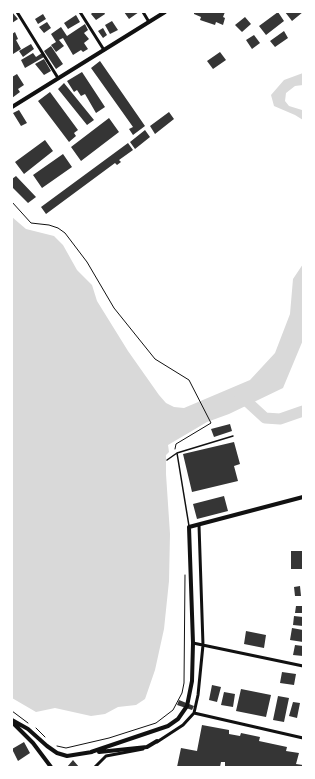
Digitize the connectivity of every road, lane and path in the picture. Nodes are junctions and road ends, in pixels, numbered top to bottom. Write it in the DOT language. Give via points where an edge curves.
graph roads {
  1 [pos="17,12"];
  2 [pos="80,12"];
  3 [pos="142,12"];
  4 [pos="165,12"];
  5 [pos="149,22"];
  6 [pos="104,50"];
  7 [pos="58,78"];
  8 [pos="12,107"];
  9 [pos="12,202"];
  10 [pos="233,436"];
  11 [pos="176,454"];
  12 [pos="167,460"];
  13 [pos="303,497"];
  14 [pos="199,525"];
  15 [pos="189,527"];
  16 [pos="185,568"];
  17 [pos="193,643"];
  18 [pos="203,645"];
  19 [pos="303,666"];
  20 [pos="12,711"];
  21 [pos="194,713"];
  22 [pos="12,721"];
  23 [pos="29,724"];
  24 [pos="35,728"];
  25 [pos="303,738"];
  26 [pos="47,739"];
  27 [pos="157,741"];
  28 [pos="56,746"];
  29 [pos="90,752"];
  30 [pos="51,767"];
  31 [pos="95,767"];
  1 -- 7 [label="street"];
  2 -- 6 [label="street"];
  3 -- 5 [label="street"];
  4 -- 5 [label="main road"];
  5 -- 6 [label="main road"];
  6 -- 7 [label="main road"];
  7 -- 8 [label="main road"];
  9 -- 11 [label="path" via="31,223 49,225 65,233 87,262 114,308 156,359 189,380 193,386 211,423 176,444"];
  10 -- 11 [label="lane"];
  11 -- 12 [label="lane"];
  11 -- 15 [label="lane"];
  13 -- 14 [label="main road"];
  14 -- 15 [label="main road"];
  14 -- 18 [label="street"];
  15 -- 17 [label="main road"];
  16 -- 28 [label="path" via="184,683 173,710 156,723 109,738 66,748"];
  17 -- 18 [label="street"];
  17 -- 29 [label="main road" via="190,693 187,706 178,719 152,733"];
  18 -- 19 [label="street"];
  18 -- 21 [label="street"];
  20 -- 23 [label="path"];
  21 -- 25 [label="street"];
  21 -- 27 [label="street" via="183,725"];
  22 -- 29 [label="main road" via="28,729 57,753 67,756"];
  22 -- 30 [label="main road"];
  24 -- 26 [label="path"];
  27 -- 29 [label="main road" via="147,747"];
  27 -- 31 [label="street" via="144,749 106,756"];
}
